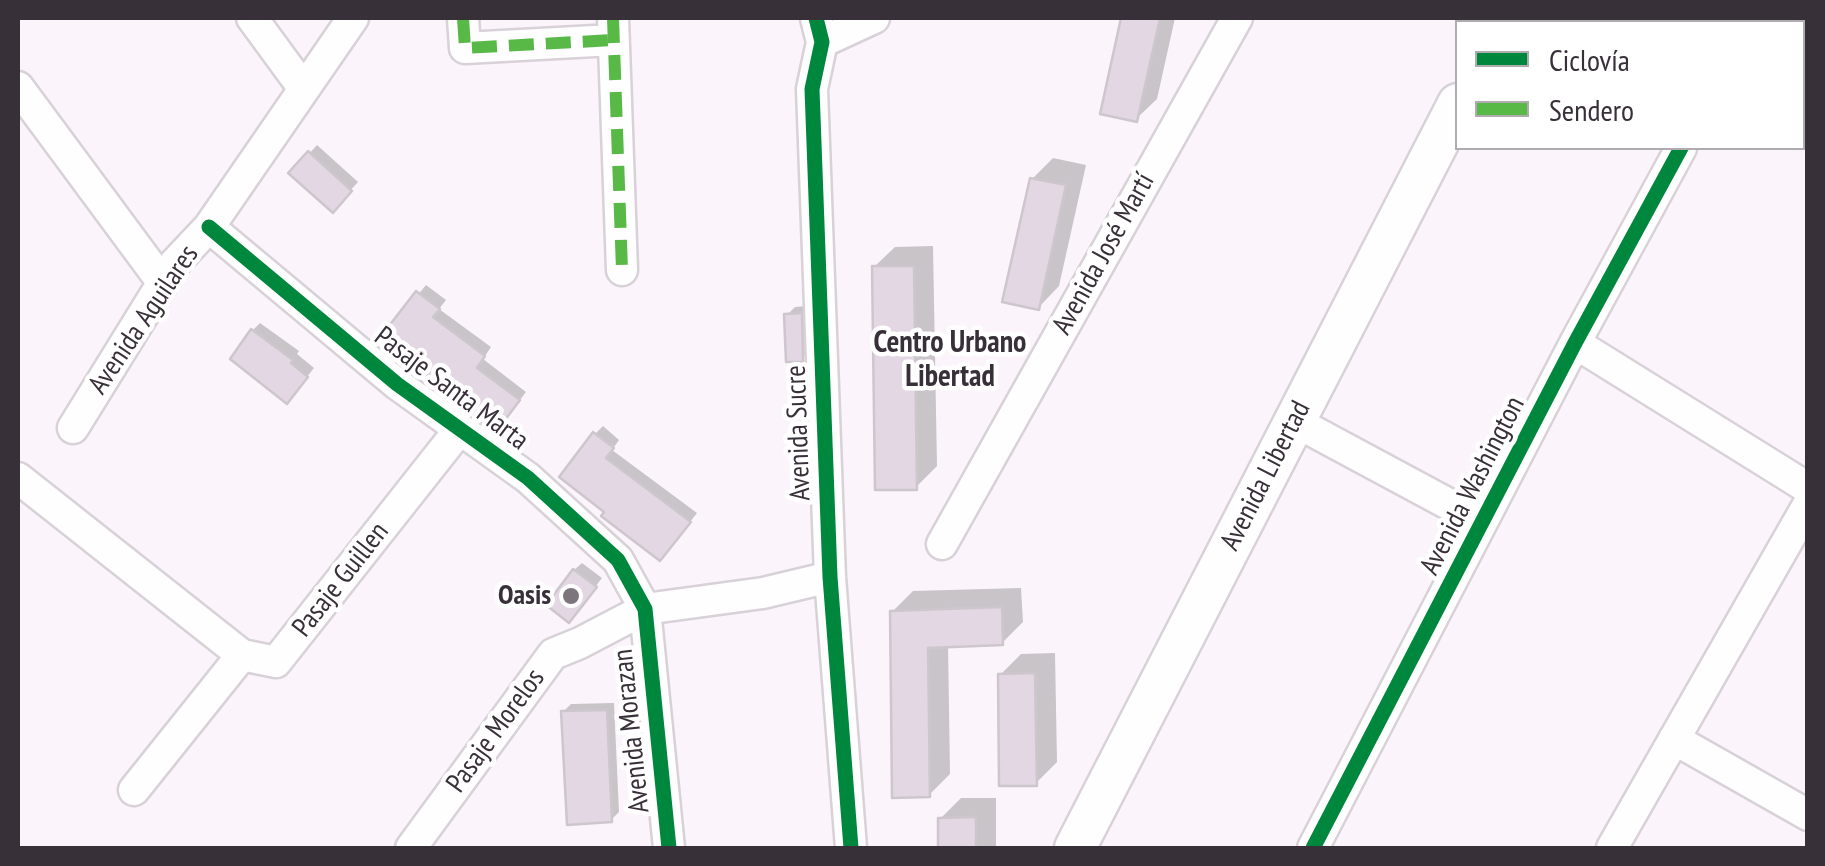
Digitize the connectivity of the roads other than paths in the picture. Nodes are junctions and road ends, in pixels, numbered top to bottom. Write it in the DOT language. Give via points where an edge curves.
graph roads {
  1 [pos="252,18"];
  2 [pos="353,18"];
  3 [pos="464,18"];
  4 [pos="874,18"];
  5 [pos="1237,18"];
  6 [pos="613,29"];
  7 [pos="819,30"];
  8 [pos="304,89"];
  9 [pos="19,94"];
  10 [pos="1455,110"];
  11 [pos="1680,150"];
  12 [pos="209,227"];
  13 [pos="622,270"];
  14 [pos="163,282"];
  15 [pos="1575,343"];
  16 [pos="1294,421"];
  17 [pos="73,428"];
  18 [pos="460,429"];
  19 [pos="18,478"];
  20 [pos="1808,488"];
  21 [pos="1808,505"];
  22 [pos="1482,522"];
  23 [pos="942,544"];
  24 [pos="830,577"];
  25 [pos="645,608"];
  26 [pos="242,656"];
  27 [pos="1674,739"];
  28 [pos="134,790"];
  29 [pos="1808,815"];
  30 [pos="410,848"];
  31 [pos="670,848"];
  32 [pos="850,848"];
  33 [pos="1075,848"];
  34 [pos="1312,848"];
  35 [pos="1612,848"];
  1 -- 8 [label="street"];
  2 -- 8 [label="street, Avenida Aguilares"];
  3 -- 6 [label="street" via="466,48"];
  4 -- 7 [label="street"];
  5 -- 23 [label="street, Avenida José Martí"];
  6 -- 13 [label="street"];
  7 -- 24 [label="street, Avenida Sucre" via="812,88"];
  8 -- 12 [label="street, Avenida Aguilares"];
  9 -- 14 [label="street"];
  10 -- 16 [label="main road, Avenida Libertad"];
  11 -- 15 [label="street, Avenida Washington"];
  12 -- 14 [label="street, Avenida Aguilares"];
  12 -- 18 [label="street, Pasaje Santa Marta"];
  14 -- 17 [label="street, Avenida Aguilares"];
  15 -- 20 [label="street"];
  15 -- 22 [label="street, Avenida Washington"];
  16 -- 22 [label="street"];
  16 -- 33 [label="main road, Avenida Libertad"];
  18 -- 25 [label="street, Pasaje Santa Marta" via="528,478 618,560"];
  18 -- 26 [label="street, Pasaje Guillen" via="276,662"];
  19 -- 26 [label="street"];
  21 -- 27 [label="street"];
  22 -- 34 [label="street, Avenida Washington"];
  24 -- 25 [label="street, Pasaje Morelos"];
  24 -- 32 [label="street, Avenida Sucre"];
  25 -- 30 [label="street, Pasaje Morelos" via="552,654"];
  25 -- 31 [label="street, Avenida Morazan"];
  26 -- 28 [label="street"];
  27 -- 29 [label="street"];
  27 -- 35 [label="street"];
}
